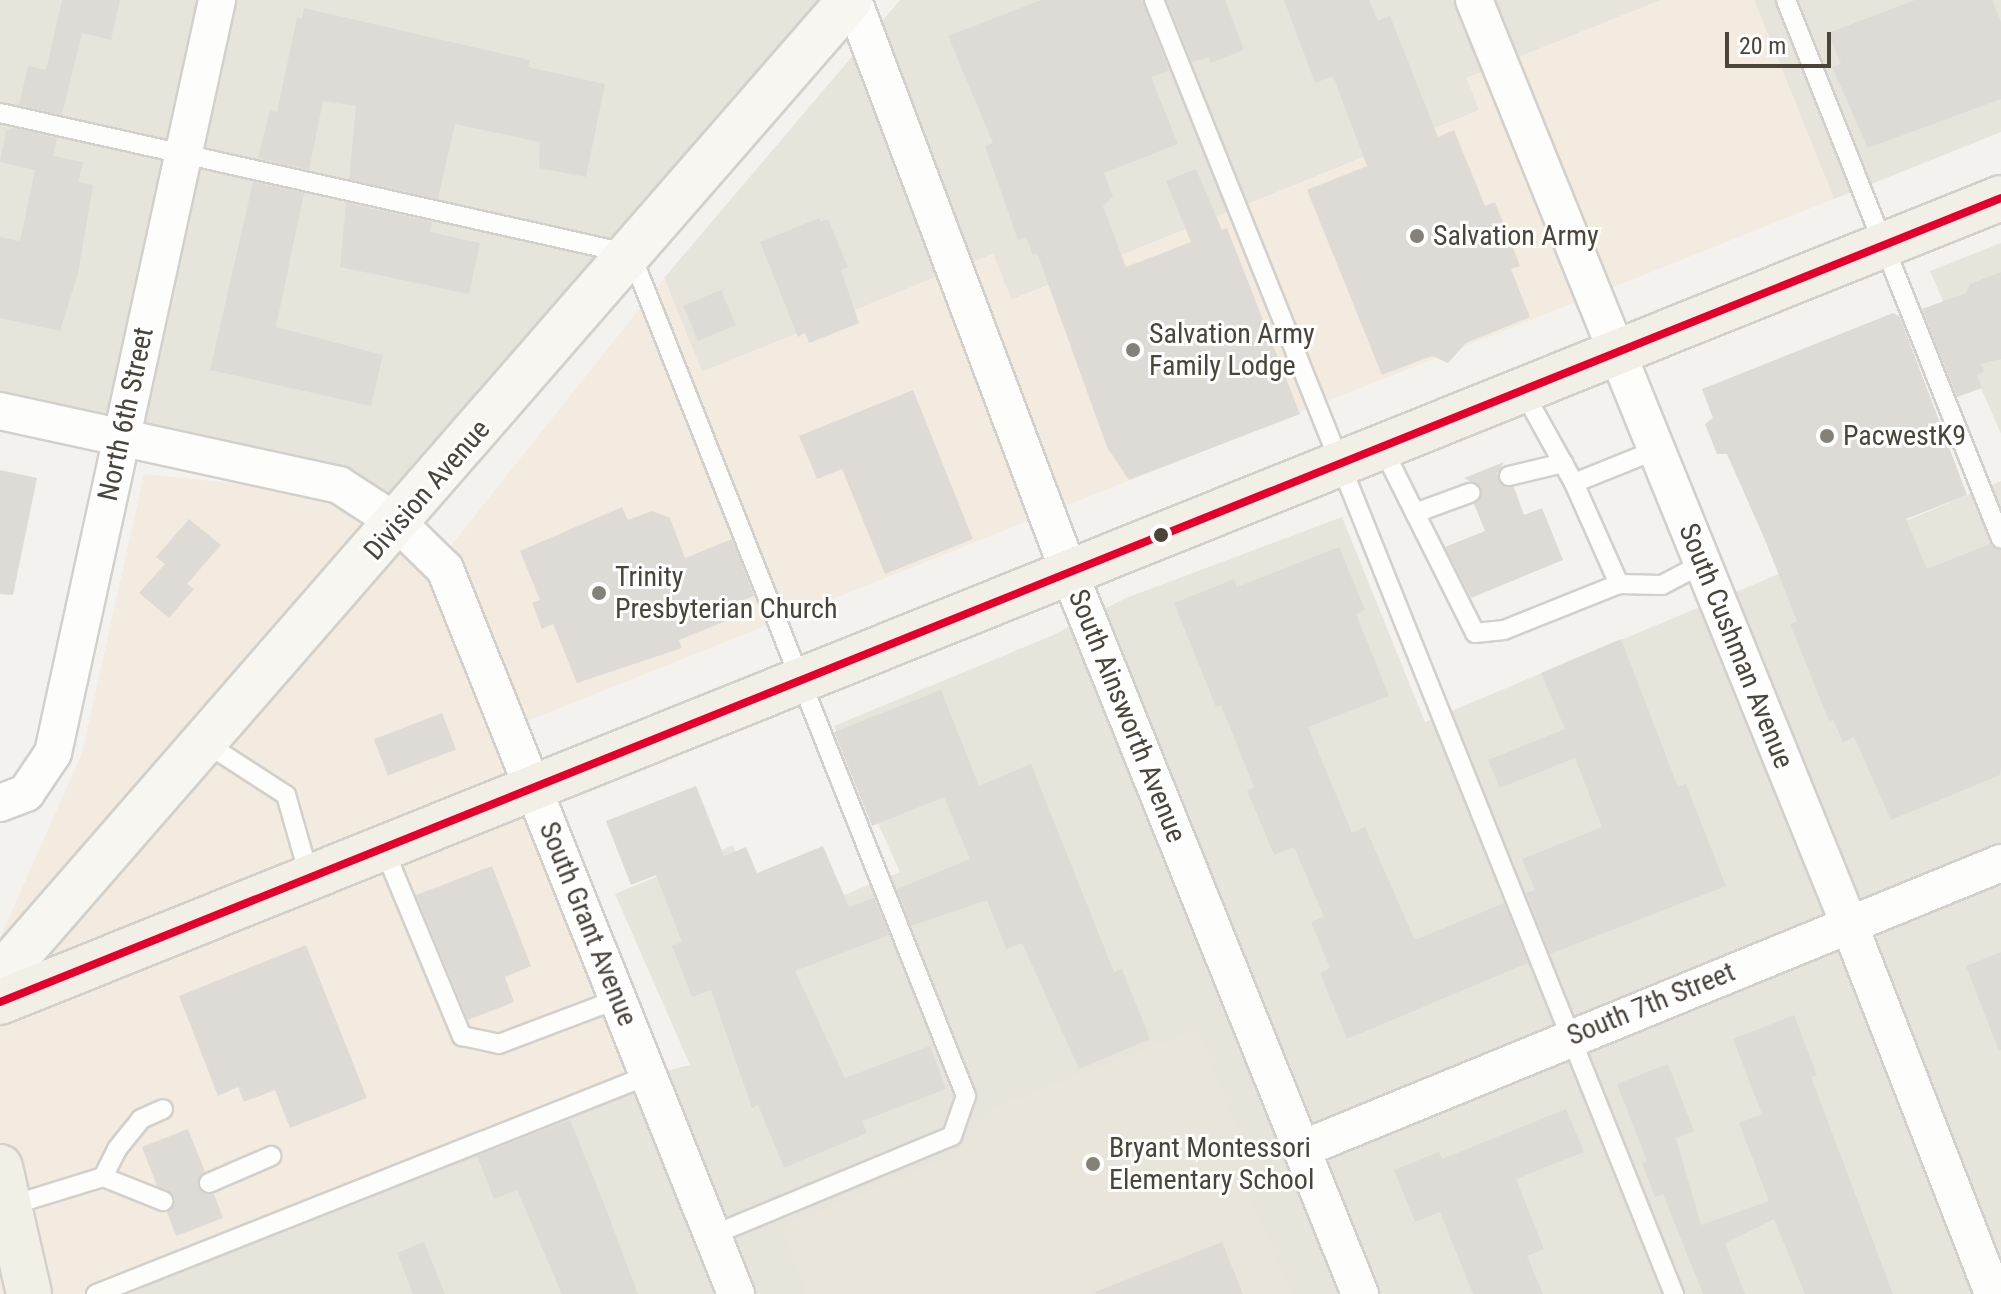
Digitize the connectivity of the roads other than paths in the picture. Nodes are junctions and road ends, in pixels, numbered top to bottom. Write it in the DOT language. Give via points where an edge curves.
graph roads {
  1 [pos="217,0"];
  2 [pos="852,0"];
  3 [pos="1154,0"];
  4 [pos="1474,0"];
  5 [pos="1786,0"];
  6 [pos="0,113"];
  7 [pos="182,154"];
  8 [pos="2001,198"];
  9 [pos="1883,246"];
  10 [pos="631,254"];
  11 [pos="1616,354"];
  12 [pos="1523,391"];
  13 [pos="0,411"];
  14 [pos="120,436"];
  15 [pos="1382,447"];
  16 [pos="1656,450"];
  17 [pos="1563,463"];
  18 [pos="1341,464"];
  19 [pos="1509,476"];
  20 [pos="1574,483"];
  21 [pos="1470,493"];
  22 [pos="1415,513"];
  23 [pos="399,524"];
  24 [pos="2001,539"];
  25 [pos="1702,564"];
  26 [pos="1070,575"];
  27 [pos="1619,584"];
  28 [pos="799,681"];
  29 [pos="204,742"];
  30 [pos="533,787"];
  31 [pos="0,803"];
  32 [pos="382,846"];
  33 [pos="2001,863"];
  34 [pos="309,875"];
  35 [pos="1849,924"];
  36 [pos="0,976"];
  37 [pos="618,999"];
  38 [pos="0,1002"];
  39 [pos="1570,1036"];
  40 [pos="649,1075"];
  41 [pos="163,1109"];
  42 [pos="1302,1149"];
  43 [pos="271,1156"];
  44 [pos="103,1177"];
  45 [pos="209,1183"];
  46 [pos="163,1201"];
  47 [pos="5,1206"];
  48 [pos="713,1235"];
  49 [pos="29,1294"];
  50 [pos="96,1294"];
  51 [pos="736,1294"];
  52 [pos="1360,1294"];
  53 [pos="1674,1294"];
  54 [pos="1993,1294"];
  1 -- 7 [label="street, North 6th Street"];
  2 -- 10 [label="main road, Division Avenue"];
  2 -- 26 [label="street, South Ainsworth Avenue"];
  3 -- 18 [label="lane"];
  4 -- 11 [label="street, South Cushman Avenue"];
  5 -- 9 [label="lane"];
  6 -- 7 [label="lane"];
  7 -- 10 [label="lane"];
  7 -- 14 [label="street, North 6th Street"];
  8 -- 9 [label="main road"];
  9 -- 11 [label="main road"];
  9 -- 24 [label="lane"];
  10 -- 23 [label="main road, Division Avenue"];
  10 -- 28 [label="lane"];
  11 -- 12 [label="main road"];
  11 -- 16 [label="street, South Cushman Avenue"];
  12 -- 15 [label="main road"];
  12 -- 17 [label="lane"];
  13 -- 14 [label="street, South Grant Avenue"];
  14 -- 23 [label="street, South Grant Avenue" via="339,485"];
  14 -- 31 [label="street, North 6th Street" via="53,753 26,793"];
  15 -- 18 [label="main road"];
  15 -- 22 [label="lane"];
  16 -- 20 [label="lane"];
  16 -- 25 [label="street, South Cushman Avenue"];
  17 -- 19 [label="lane"];
  17 -- 20 [label="lane"];
  18 -- 26 [label="main road"];
  18 -- 39 [label="lane"];
  20 -- 27 [label="lane"];
  21 -- 22 [label="lane"];
  22 -- 27 [label="lane" via="1475,633 1504,630"];
  23 -- 29 [label="main road, Division Avenue"];
  23 -- 30 [label="street, South Grant Avenue" via="445,569"];
  25 -- 27 [label="lane" via="1662,585"];
  25 -- 35 [label="street, South Cushman Avenue"];
  26 -- 28 [label="main road"];
  26 -- 42 [label="street, South Ainsworth Avenue"];
  28 -- 30 [label="main road"];
  28 -- 48 [label="lane" via="966,1096 952,1136"];
  29 -- 34 [label="lane" via="286,795"];
  29 -- 36 [label="main road, Division Avenue"];
  30 -- 32 [label="main road"];
  30 -- 37 [label="street, South Grant Avenue"];
  32 -- 34 [label="main road"];
  32 -- 37 [label="lane" via="462,1036 499,1044"];
  33 -- 35 [label="street, South 7th Street"];
  34 -- 38 [label="main road"];
  35 -- 39 [label="street, South 7th Street"];
  35 -- 54 [label="street, South Cushman Avenue"];
  37 -- 40 [label="street, South Grant Avenue"];
  39 -- 42 [label="street, South 7th Street"];
  39 -- 53 [label="lane"];
  40 -- 48 [label="street, South Grant Avenue"];
  40 -- 50 [label="lane"];
  41 -- 44 [label="lane" via="141,1119"];
  42 -- 52 [label="street, South Ainsworth Avenue"];
  43 -- 45 [label="lane"];
  44 -- 46 [label="lane"];
  44 -- 47 [label="lane"];
  47 -- 49 [label="main road"];
  48 -- 51 [label="street, South Grant Avenue"];
}
